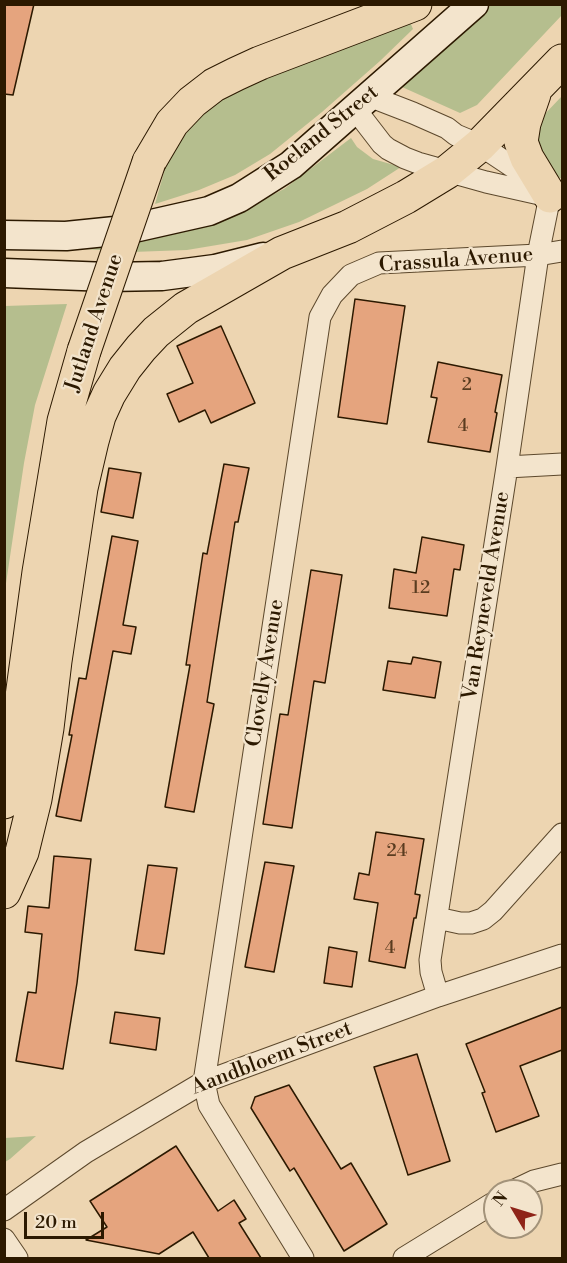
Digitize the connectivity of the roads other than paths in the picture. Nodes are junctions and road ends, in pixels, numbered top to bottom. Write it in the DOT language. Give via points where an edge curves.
graph roads {
  1 [pos="415,4"];
  2 [pos="474,4"];
  3 [pos="562,61"];
  4 [pos="536,90"];
  5 [pos="362,102"];
  6 [pos="480,145"];
  7 [pos="447,172"];
  8 [pos="556,199"];
  9 [pos="4,235"];
  10 [pos="562,251"];
  11 [pos="282,253"];
  12 [pos="538,255"];
  13 [pos="4,273"];
  14 [pos="351,275"];
  15 [pos="562,464"];
  16 [pos="507,466"];
  17 [pos="4,802"];
  18 [pos="562,834"];
  19 [pos="4,892"];
  20 [pos="437,918"];
  21 [pos="562,956"];
  22 [pos="438,996"];
  23 [pos="204,1082"];
  24 [pos="562,1174"];
  25 [pos="542,1179"];
  26 [pos="483,1209"];
  27 [pos="4,1210"];
  28 [pos="4,1239"];
  29 [pos="17,1258"];
  30 [pos="303,1258"];
  31 [pos="404,1258"];
  1 -- 17 [label="main road, Jutland Avenue, bridge" via="260,63 214,85 172,123 149,162 84,351 62,431"];
  2 -- 5 [label="main road, Roeland Street"];
  3 -- 4 [label="main road, Jutland Avenue"];
  4 -- 6 [label="main road, Jutland Avenue"];
  4 -- 8 [label="main road" via="524,123 522,142 527,158"];
  5 -- 6 [label="street" via="429,120"];
  5 -- 7 [label="street" via="388,149"];
  5 -- 9 [label="main road, Roeland Street" via="291,165 239,198 209,211 125,230 66,236"];
  6 -- 7 [label="main road, Jutland Avenue"];
  6 -- 8 [label="street"];
  7 -- 8 [label="street"];
  7 -- 11 [label="main road, Jutland Avenue" via="348,227"];
  8 -- 12 [label="street, Van Reyneveld Avenue"];
  10 -- 12 [label="street, Crassula Avenue"];
  11 -- 13 [label="main road" via="215,269 162,276"];
  11 -- 19 [label="main road, Jutland Avenue" via="186,308 156,332 125,368 99,416 81,488 35,800 22,852"];
  12 -- 14 [label="street, Crassula Avenue" via="379,263"];
  12 -- 16 [label="street, Van Reyneveld Avenue"];
  14 -- 23 [label="street, Clovelly Avenue" via="332,295 320,317"];
  15 -- 16 [label="street"];
  16 -- 20 [label="street, Van Reyneveld Avenue"];
  18 -- 20 [label="street" via="483,919 460,923"];
  20 -- 22 [label="street, Van Reyneveld Avenue" via="430,966"];
  21 -- 22 [label="street, Aandbloem Street"];
  22 -- 23 [label="street, Aandbloem Street"];
  23 -- 27 [label="street, Aandbloem Street" via="86,1152"];
  23 -- 30 [label="street" via="209,1105"];
  24 -- 25 [label="street"];
  26 -- 31 [label="street"];
  28 -- 29 [label="street"];
}
